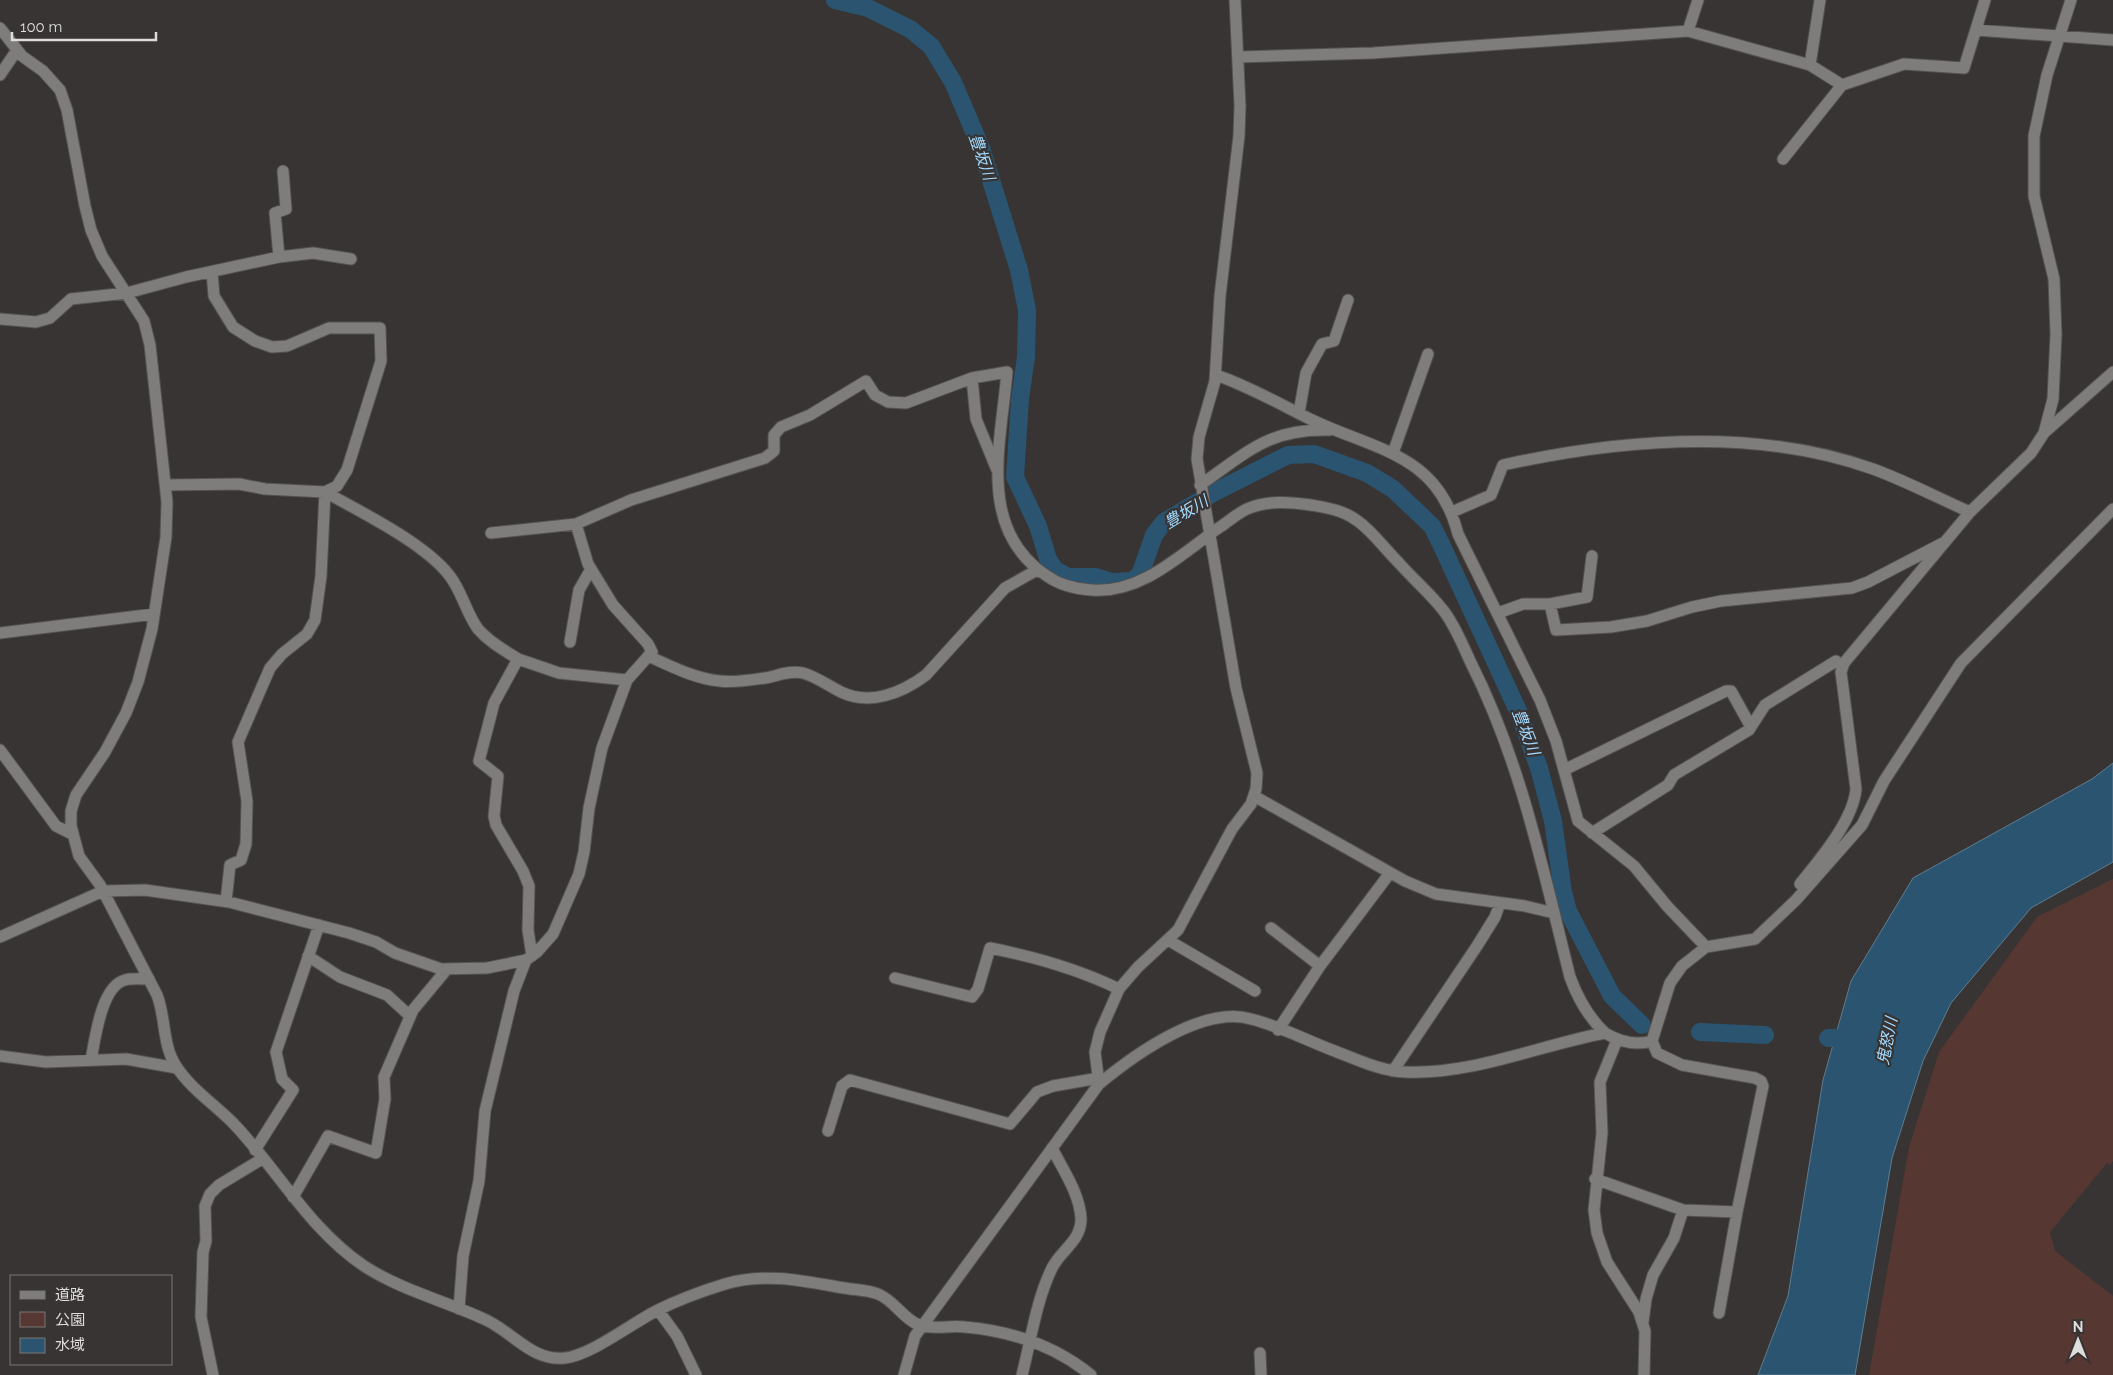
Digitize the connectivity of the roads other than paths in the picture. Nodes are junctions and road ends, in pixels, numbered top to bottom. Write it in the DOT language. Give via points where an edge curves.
graph roads {
  1 [pos="1235,0"];
  2 [pos="1698,0"];
  3 [pos="1820,0"];
  4 [pos="1985,0"];
  5 [pos="2071,0"];
  6 [pos="0,28"];
  7 [pos="1688,30"];
  8 [pos="1976,30"];
  9 [pos="2060,35"];
  10 [pos="2113,40"];
  11 [pos="17,50"];
  12 [pos="1238,57"];
  13 [pos="1810,66"];
  14 [pos="0,74"];
  15 [pos="1842,85"];
  16 [pos="1783,160"];
  17 [pos="283,171"];
  18 [pos="279,257"];
  19 [pos="352,259"];
  20 [pos="212,272"];
  21 [pos="127,294"];
  22 [pos="1348,300"];
  23 [pos="0,319"];
  24 [pos="1428,354"];
  25 [pos="2113,372"];
  26 [pos="1216,375"];
  27 [pos="972,378"];
  28 [pos="1299,413"];
  29 [pos="1337,430"];
  30 [pos="2044,433"];
  31 [pos="1393,453"];
  32 [pos="998,474"];
  33 [pos="165,485"];
  34 [pos="1201,488"];
  35 [pos="325,492"];
  36 [pos="2113,508"];
  37 [pos="1452,512"];
  38 [pos="1970,512"];
  39 [pos="576,524"];
  40 [pos="491,533"];
  41 [pos="1208,533"];
  42 [pos="1947,541"];
  43 [pos="1592,556"];
  44 [pos="591,569"];
  45 [pos="1037,570"];
  46 [pos="1550,604"];
  47 [pos="1498,613"];
  48 [pos="154,614"];
  49 [pos="0,633"];
  50 [pos="570,642"];
  51 [pos="648,656"];
  52 [pos="518,659"];
  53 [pos="1836,661"];
  54 [pos="627,680"];
  55 [pos="1751,728"];
  56 [pos="0,750"];
  57 [pos="1564,770"];
  58 [pos="1254,796"];
  59 [pos="1592,833"];
  60 [pos="72,834"];
  61 [pos="1390,873"];
  62 [pos="103,891"];
  63 [pos="1796,900"];
  64 [pos="226,901"];
  65 [pos="1500,903"];
  66 [pos="1554,913"];
  67 [pos="319,925"];
  68 [pos="1271,928"];
  69 [pos="0,936"];
  70 [pos="1168,940"];
  71 [pos="1706,948"];
  72 [pos="308,956"];
  73 [pos="529,958"];
  74 [pos="1320,966"];
  75 [pos="447,969"];
  76 [pos="895,978"];
  77 [pos="149,979"];
  78 [pos="1119,989"];
  79 [pos="1255,992"];
  80 [pos="410,1016"];
  81 [pos="1278,1030"];
  82 [pos="1605,1033"];
  83 [pos="1653,1037"];
  84 [pos="1617,1040"];
  85 [pos="0,1056"];
  86 [pos="91,1060"];
  87 [pos="177,1068"];
  88 [pos="1393,1071"];
  89 [pos="1099,1081"];
  90 [pos="828,1131"];
  91 [pos="1052,1148"];
  92 [pos="258,1155"];
  93 [pos="1595,1179"];
  94 [pos="293,1197"];
  95 [pos="1683,1210"];
  96 [pos="1736,1212"];
  97 [pos="459,1308"];
  98 [pos="658,1310"];
  99 [pos="1718,1313"];
  100 [pos="1642,1324"];
  101 [pos="922,1326"];
  102 [pos="1031,1340"];
  103 [pos="1260,1353"];
  104 [pos="213,1375"];
  105 [pos="696,1375"];
  106 [pos="904,1375"];
  107 [pos="1022,1375"];
  108 [pos="1091,1375"];
  109 [pos="1261,1375"];
  110 [pos="1644,1375"];
  1 -- 12 [label="street"];
  2 -- 7 [label="street"];
  3 -- 13 [label="street"];
  4 -- 8 [label="street"];
  5 -- 9 [label="street"];
  6 -- 11 [label="street"];
  7 -- 12 [label="street" via="1373,53"];
  7 -- 13 [label="street"];
  8 -- 9 [label="street"];
  8 -- 15 [label="street" via="1964,68 1904,64"];
  9 -- 10 [label="street"];
  9 -- 30 [label="street" via="2047,74 2034,136 2034,196 2054,279 2056,334 2053,399"];
  11 -- 14 [label="street"];
  11 -- 21 [label="street" via="60,90 91,230 102,256"];
  12 -- 26 [label="street" via="1239,136 1220,296"];
  13 -- 15 [label="street"];
  15 -- 16 [label="street"];
  17 -- 18 [label="street" via="286,209 275,214"];
  18 -- 19 [label="street" via="313,254"];
  18 -- 20 [label="street"];
  20 -- 21 [label="street"];
  20 -- 35 [label="street" via="214,296 233,327 272,347 287,346 329,328 380,328 381,361 347,470 338,486"];
  21 -- 23 [label="street" via="71,299 50,318 36,322"];
  21 -- 33 [label="street" via="144,321 150,345"];
  22 -- 28 [label="street" via="1334,341 1322,344 1306,373"];
  24 -- 31 [label="street"];
  25 -- 30 [label="street"];
  26 -- 28 [label="street" via="1249,387"];
  26 -- 34 [label="street" via="1199,437 1197,459"];
  27 -- 32 [label="street" via="976,419"];
  27 -- 32 [label="street" via="1007,372"];
  27 -- 39 [label="street" via="906,403 888,402 875,395 866,381 810,415 781,427 774,435 774,451 765,458 631,500"];
  28 -- 29 [label="street"];
  29 -- 31 [label="street"];
  29 -- 34 [label="street" via="1304,429 1281,434 1263,442"];
  30 -- 38 [label="street" via="2031,453"];
  31 -- 37 [label="street" via="1435,484"];
  32 -- 45 [label="street" via="1004,526 1015,545"];
  33 -- 35 [label="street" via="239,484 265,489"];
  33 -- 48 [label="street" via="166,537"];
  34 -- 41 [label="street"];
  35 -- 52 [label="street" via="375,519 431,557 449,575 478,628 490,641"];
  35 -- 64 [label="street" via="315,620 307,634 270,668 238,742 247,801 246,844 241,860 230,865"];
  36 -- 63 [label="street" via="1961,663 1884,780 1862,825"];
  37 -- 38 [label="street" via="1491,495 1503,465 1565,451 1610,446 1726,441 1814,453 1873,469"];
  37 -- 47 [label="street" via="1458,534"];
  38 -- 42 [label="street"];
  39 -- 40 [label="street"];
  39 -- 44 [label="street"];
  41 -- 45 [label="street" via="1156,572 1120,589 1074,589"];
  41 -- 58 [label="street" via="1236,688 1257,773"];
  41 -- 66 [label="street" via="1246,510 1270,503 1328,508 1348,515 1365,528 1444,611 1506,739"];
  42 -- 46 [label="street" via="1852,588 1722,601 1611,627 1556,630"];
  42 -- 63 [label="street" via="1844,663 1841,672 1855,801 1829,849 1798,887"];
  43 -- 46 [label="street" via="1587,598"];
  44 -- 50 [label="street" via="579,590"];
  44 -- 51 [label="street" via="613,605 648,644 652,652"];
  45 -- 51 [label="street" via="1005,588 926,675 890,696 859,697 844,693 804,673 788,672 766,678 720,681 688,674"];
  46 -- 47 [label="street" via="1524,604"];
  47 -- 57 [label="street" via="1540,700"];
  48 -- 49 [label="street"];
  48 -- 60 [label="street" via="138,682 126,713 105,752 76,794 71,811"];
  51 -- 54 [label="street"];
  52 -- 54 [label="street" via="559,673"];
  52 -- 73 [label="street" via="494,703 479,761 498,776 496,825 524,871 529,886"];
  53 -- 55 [label="street" via="1765,705"];
  54 -- 73 [label="street" via="602,748 578,874 553,934"];
  55 -- 57 [label="street" via="1731,691 1726,691"];
  55 -- 59 [label="street" via="1674,775 1668,785"];
  56 -- 60 [label="street" via="56,826"];
  57 -- 59 [label="street" via="1578,821"];
  58 -- 61 [label="street"];
  58 -- 70 [label="street" via="1232,829 1194,905"];
  59 -- 71 [label="street" via="1634,866"];
  60 -- 62 [label="street" via="79,856"];
  61 -- 65 [label="street" via="1436,894"];
  61 -- 74 [label="street"];
  62 -- 64 [label="street" via="145,890"];
  62 -- 69 [label="street"];
  62 -- 77 [label="street"];
  63 -- 71 [label="street" via="1755,939"];
  64 -- 67 [label="street"];
  65 -- 66 [label="street"];
  65 -- 88 [label="street" via="1477,946"];
  66 -- 82 [label="street" via="1576,996"];
  67 -- 72 [label="street"];
  67 -- 75 [label="street" via="376,942 395,953 441,970"];
  68 -- 74 [label="street"];
  70 -- 78 [label="street"];
  70 -- 79 [label="street"];
  71 -- 83 [label="street" via="1682,966 1670,982"];
  72 -- 80 [label="street" via="340,977 387,995"];
  72 -- 92 [label="street" via="276,1052 282,1079 293,1090"];
  73 -- 75 [label="street" via="487,968"];
  73 -- 97 [label="street" via="514,991 485,1111 479,1181 462,1256"];
  74 -- 81 [label="street"];
  75 -- 80 [label="street"];
  76 -- 78 [label="street" via="972,997 978,989 990,948 1083,972"];
  77 -- 86 [label="street" via="125,980 116,984 107,997"];
  77 -- 87 [label="street" via="163,1009 165,1036"];
  78 -- 89 [label="street" via="1095,1052"];
  80 -- 94 [label="street" via="384,1077 385,1099 376,1153 328,1136"];
  81 -- 88 [label="street"];
  81 -- 89 [label="street" via="1250,1018 1220,1018 1189,1026 1140,1052"];
  82 -- 84 [label="street"];
  82 -- 88 [label="street" via="1462,1066 1430,1071"];
  83 -- 84 [label="street" via="1639,1044"];
  83 -- 96 [label="street" via="1657,1053 1682,1065 1761,1081 1763,1086"];
  84 -- 93 [label="street" via="1600,1082 1602,1133"];
  85 -- 86 [label="street" via="46,1062"];
  86 -- 87 [label="street" via="126,1059"];
  87 -- 92 [label="street" via="233,1124"];
  89 -- 90 [label="street" via="1053,1086 1037,1092 1010,1124 850,1080 842,1086"];
  89 -- 91 [label="street"];
  91 -- 101 [label="street"];
  91 -- 102 [label="street" via="1076,1196 1081,1218 1079,1232 1052,1266 1040,1298"];
  92 -- 94 [label="street"];
  92 -- 104 [label="street" via="219,1185 205,1206 201,1317"];
  93 -- 95 [label="street"];
  93 -- 100 [label="street" via="1597,1232 1607,1262 1639,1312"];
  94 -- 97 [label="street" via="320,1229 365,1266 397,1284"];
  95 -- 96 [label="street"];
  95 -- 100 [label="street" via="1674,1238 1653,1275"];
  96 -- 99 [label="street"];
  97 -- 98 [label="street" via="487,1320 530,1351 544,1357 564,1359 582,1354"];
  98 -- 101 [label="street" via="729,1282 786,1278 879,1294"];
  98 -- 105 [label="street" via="677,1336"];
  100 -- 110 [label="street" via="1645,1331"];
  101 -- 102 [label="street" via="984,1328"];
  101 -- 106 [label="street" via="915,1336"];
  102 -- 107 [label="street"];
  102 -- 108 [label="street"];
  103 -- 109 [label="street"];
}
